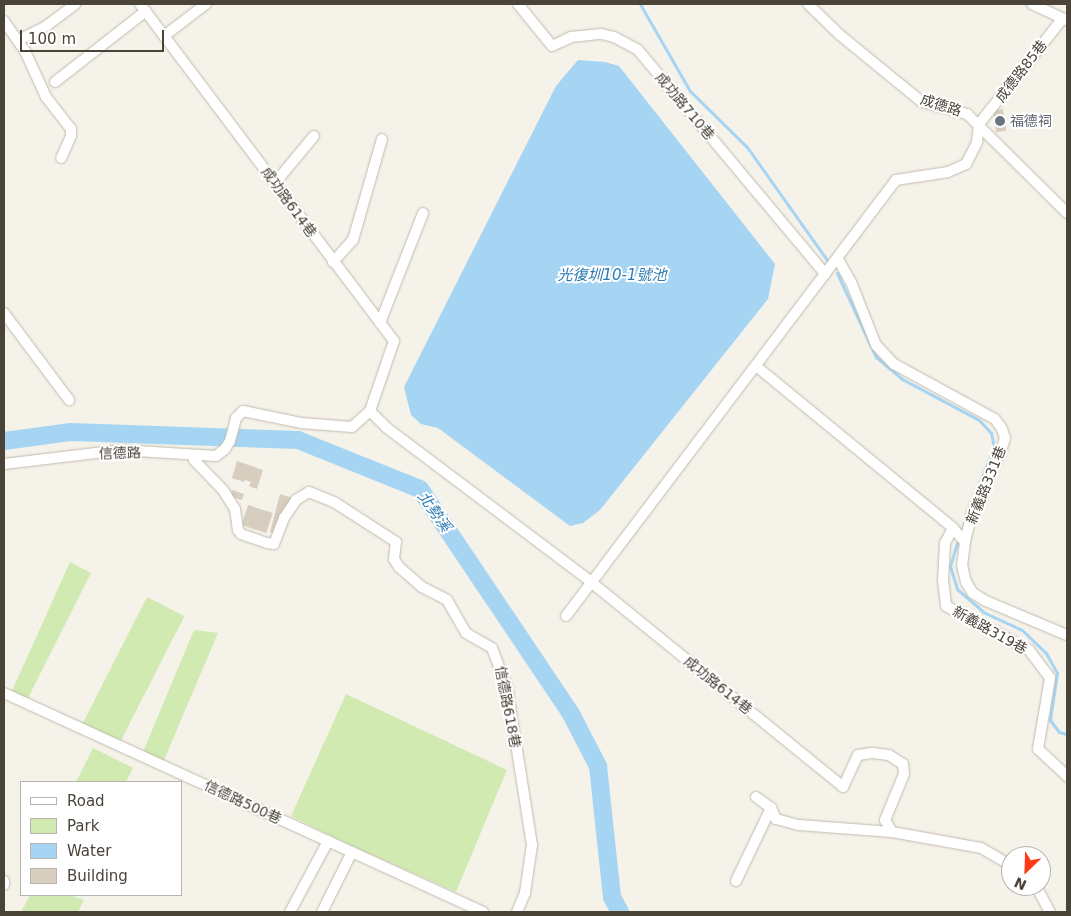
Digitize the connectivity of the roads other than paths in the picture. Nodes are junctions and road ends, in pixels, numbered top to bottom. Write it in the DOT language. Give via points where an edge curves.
graph roads {
  1 [pos="75,4"];
  2 [pos="206,4"];
  3 [pos="518,4"];
  4 [pos="808,4"];
  5 [pos="1032,4"];
  6 [pos="143,8"];
  7 [pos="1065,19"];
  8 [pos="4,21"];
  9 [pos="164,36"];
  10 [pos="19,40"];
  11 [pos="55,82"];
  12 [pos="979,124"];
  13 [pos="314,136"];
  14 [pos="382,139"];
  15 [pos="61,158"];
  16 [pos="275,183"];
  17 [pos="423,213"];
  18 [pos="1067,213"];
  19 [pos="838,258"];
  20 [pos="333,262"];
  21 [pos="825,274"];
  22 [pos="4,313"];
  23 [pos="380,323"];
  24 [pos="756,366"];
  25 [pos="69,400"];
  26 [pos="370,411"];
  27 [pos="194,455"];
  28 [pos="4,464"];
  29 [pos="953,528"];
  30 [pos="965,542"];
  31 [pos="591,582"];
  32 [pos="566,616"];
  33 [pos="1067,635"];
  34 [pos="4,693"];
  35 [pos="1067,776"];
  36 [pos="756,797"];
  37 [pos="771,808"];
  38 [pos="892,832"];
  39 [pos="328,841"];
  40 [pos="352,852"];
  41 [pos="1001,859"];
  42 [pos="4,881"];
  43 [pos="736,881"];
  44 [pos="4,885"];
  45 [pos="1041,896"];
  46 [pos="290,912"];
  47 [pos="322,912"];
  48 [pos="483,912"];
  49 [pos="517,912"];
  50 [pos="1050,912"];
  1 -- 10 [label="street" via="45,27"];
  2 -- 9 [label="street"];
  3 -- 21 [label="street, 成功路710巷" via="552,46 571,37 601,34 638,50"];
  4 -- 12 [label="street, 成德路" via="840,35 922,102 967,114"];
  5 -- 7 [label="street"];
  6 -- 9 [label="street, 成功路614巷"];
  6 -- 11 [label="street"];
  7 -- 12 [label="street, 成德路85巷"];
  8 -- 10 [label="street"];
  9 -- 16 [label="street, 成功路614巷"];
  10 -- 15 [label="street" via="46,97 71,128 71,136"];
  12 -- 18 [label="street, 成德路"];
  12 -- 19 [label="street" via="977,142 966,164 948,172 896,180"];
  13 -- 16 [label="street"];
  14 -- 20 [label="street" via="353,240"];
  16 -- 20 [label="street, 成功路614巷"];
  17 -- 23 [label="street"];
  19 -- 21 [label="street"];
  19 -- 30 [label="street, 新義路331巷" via="876,345 894,364 995,418 1002,429 1005,438 1002,448 972,513"];
  20 -- 23 [label="street, 成功路614巷"];
  21 -- 24 [label="street"];
  22 -- 25 [label="street"];
  23 -- 26 [label="street, 成功路614巷" via="394,341"];
  24 -- 29 [label="street"];
  24 -- 31 [label="street"];
  26 -- 27 [label="street, 信德路" via="352,427 301,423 243,411 236,418 225,449 216,456"];
  26 -- 31 [label="street, 成功路614巷" via="386,428"];
  27 -- 28 [label="street, 信德路" via="121,450"];
  27 -- 49 [label="street, 信德路618巷" via="194,460 236,509 241,534 274,544 284,518 296,500 310,492 334,502 396,542 394,559 399,567 422,587 447,600 466,633 492,648 506,687 532,845 527,883"];
  29 -- 30 [label="street"];
  29 -- 35 [label="street, 新義路319巷" via="945,543 943,580 946,606 1029,650 1050,678 1038,749"];
  30 -- 33 [label="street, 新義路331巷" via="962,565 973,593"];
  31 -- 32 [label="street"];
  31 -- 38 [label="street, 成功路614巷" via="842,787 858,755 889,755 903,764 904,774 885,820"];
  34 -- 39 [label="street, 信德路500巷"];
  36 -- 37 [label="street"];
  37 -- 38 [label="street" via="776,819 799,825"];
  37 -- 43 [label="street"];
  38 -- 41 [label="street" via="981,848"];
  39 -- 40 [label="street, 信德路500巷"];
  39 -- 46 [label="street"];
  40 -- 47 [label="street"];
  40 -- 48 [label="street, 信德路500巷"];
  42 -- 44 [label="street"];
  45 -- 50 [label="street"];
}
